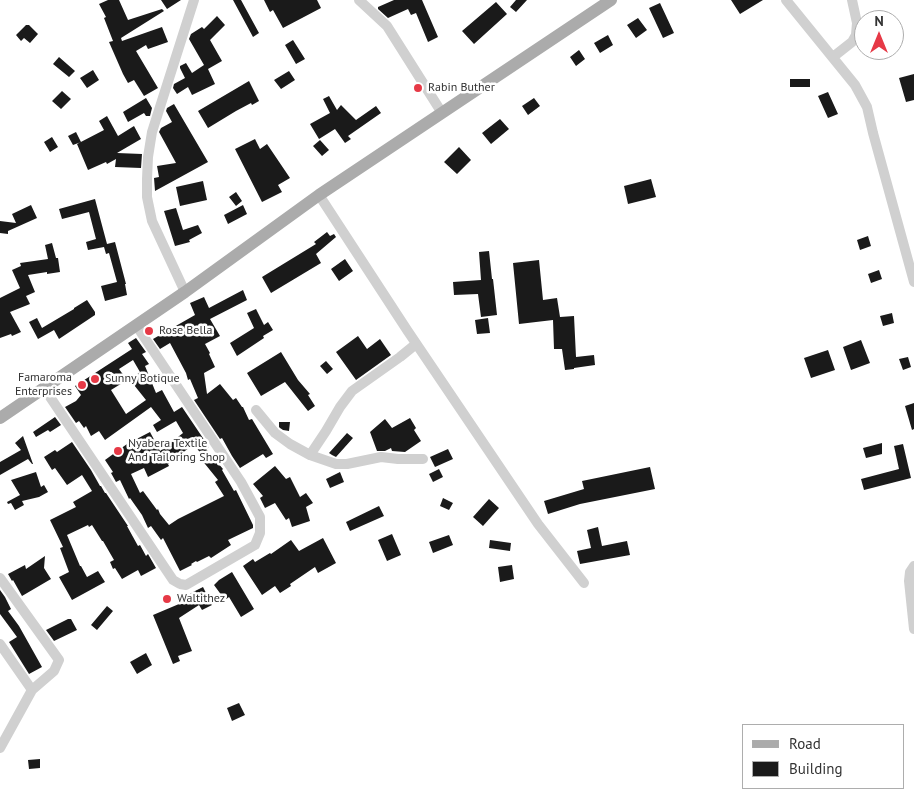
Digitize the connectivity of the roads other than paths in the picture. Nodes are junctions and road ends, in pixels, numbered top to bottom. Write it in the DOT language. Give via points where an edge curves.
graph roads {
  1 [pos="194,0"];
  2 [pos="360,0"];
  3 [pos="611,0"];
  4 [pos="786,0"];
  5 [pos="852,0"];
  6 [pos="833,57"];
  7 [pos="442,113"];
  8 [pos="319,195"];
  9 [pos="914,282"];
  10 [pos="185,292"];
  11 [pos="136,325"];
  12 [pos="416,344"];
  13 [pos="44,388"];
  14 [pos="256,410"];
  15 [pos="0,418"];
  16 [pos="310,455"];
  17 [pos="423,459"];
  18 [pos="914,566"];
  19 [pos="0,578"];
  20 [pos="584,584"];
  21 [pos="914,629"];
  22 [pos="0,644"];
  23 [pos="32,690"];
  24 [pos="0,748"];
  1 -- 10 [label="street" via="152,132 147,179 152,221"];
  2 -- 7 [label="street" via="387,26"];
  3 -- 7 [label="main road"];
  4 -- 6 [label="street"];
  5 -- 6 [label="street" via="856,35"];
  6 -- 9 [label="street" via="855,85 866,107"];
  7 -- 8 [label="main road"];
  8 -- 10 [label="main road"];
  8 -- 12 [label="street"];
  10 -- 11 [label="main road"];
  11 -- 13 [label="main road"];
  11 -- 13 [label="street" via="251,500 260,517 260,533 255,545 186,585 173,580"];
  12 -- 16 [label="street" via="352,391"];
  12 -- 20 [label="street" via="538,524"];
  13 -- 15 [label="main road"];
  14 -- 16 [label="street" via="275,433"];
  16 -- 17 [label="street" via="336,464 381,457"];
  18 -- 21 [label="street" via="909,581"];
  19 -- 23 [label="street" via="59,660 54,671"];
  22 -- 23 [label="street"];
  23 -- 24 [label="street"];
}
